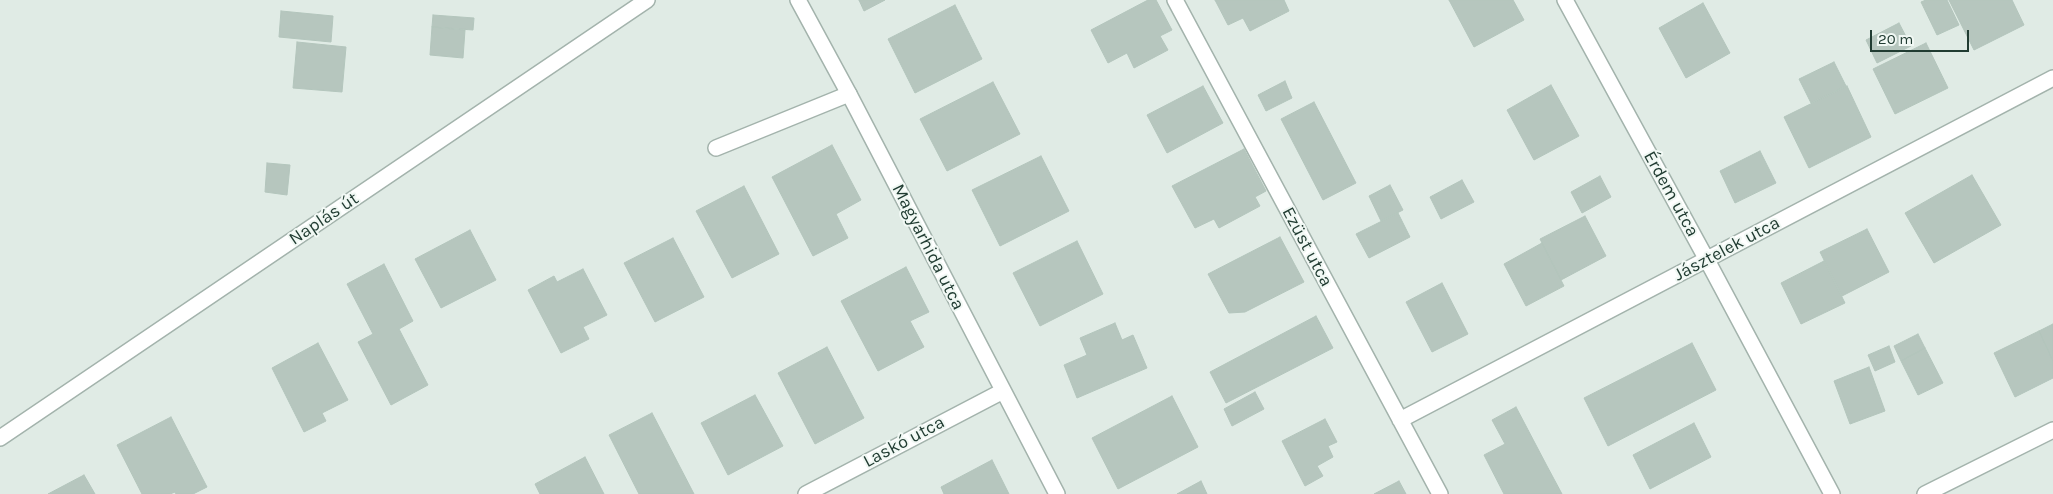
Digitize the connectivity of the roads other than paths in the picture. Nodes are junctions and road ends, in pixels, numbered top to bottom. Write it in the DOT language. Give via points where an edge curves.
graph roads {
  1 [pos="647,0"];
  2 [pos="798,0"];
  3 [pos="1175,0"];
  4 [pos="1565,0"];
  5 [pos="2053,78"];
  6 [pos="849,94"];
  7 [pos="716,148"];
  8 [pos="1707,260"];
  9 [pos="1003,391"];
  10 [pos="1400,420"];
  11 [pos="2053,430"];
  12 [pos="0,438"];
  13 [pos="806,494"];
  14 [pos="1056,494"];
  15 [pos="1440,494"];
  16 [pos="1832,494"];
  17 [pos="1925,494"];
  1 -- 12 [label="street, Naplás út"];
  2 -- 6 [label="street, Magyarhida utca"];
  3 -- 10 [label="street, Ezüst utca"];
  4 -- 8 [label="street, Érdem utca"];
  5 -- 8 [label="street, Jásztelek utca"];
  6 -- 7 [label="street"];
  6 -- 9 [label="street, Magyarhida utca"];
  8 -- 10 [label="street, Jásztelek utca"];
  8 -- 16 [label="street, Érdem utca"];
  9 -- 13 [label="street, Laskó utca"];
  9 -- 14 [label="street, Magyarhida utca"];
  10 -- 15 [label="street, Ezüst utca"];
  11 -- 17 [label="street"];
}
